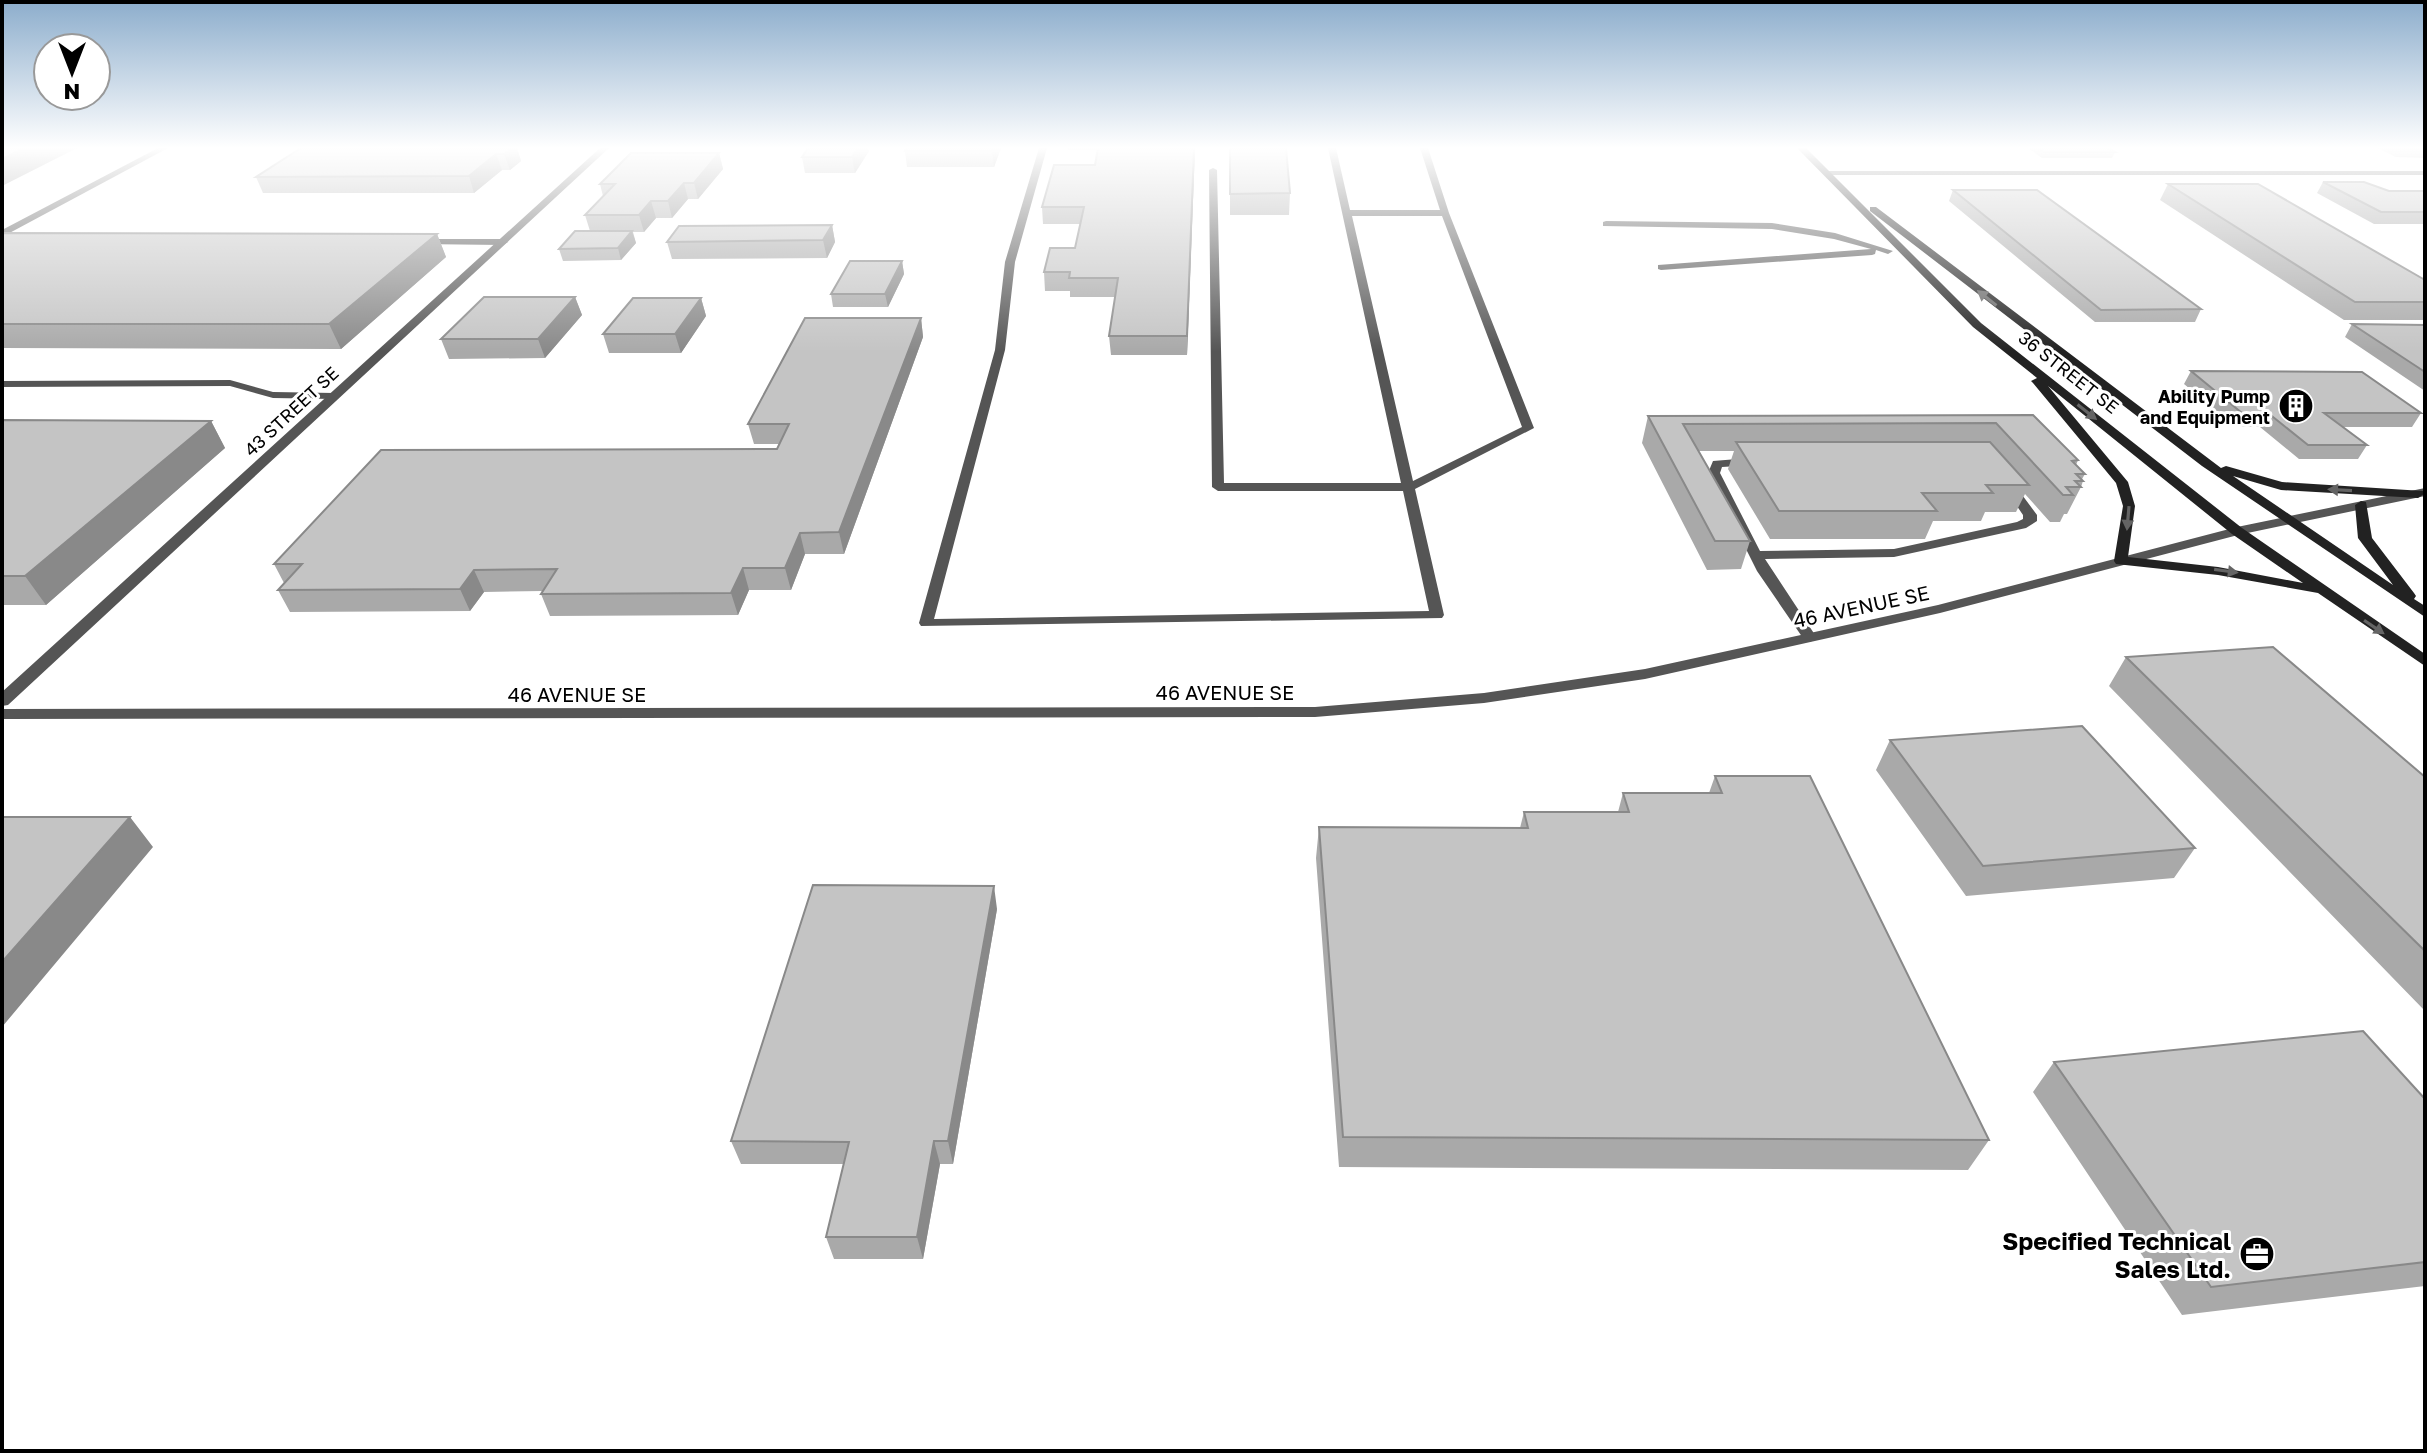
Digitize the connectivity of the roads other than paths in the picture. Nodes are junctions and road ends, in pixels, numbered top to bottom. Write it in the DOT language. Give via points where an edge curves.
graph roads {
  1 [pos="36,216"];
  2 [pos="531,216"];
  3 [pos="1023,216"];
  4 [pos="1214,216"];
  5 [pos="1348,216"];
  6 [pos="1446,216"];
  7 [pos="1868,216"];
  8 [pos="1883,216"];
  9 [pos="1606,224"];
  10 [pos="2,234"];
  11 [pos="409,242"];
  12 [pos="503,242"];
  13 [pos="1888,251"];
  14 [pos="1901,251"];
  15 [pos="1661,267"];
  16 [pos="2026,363"];
  17 [pos="2,384"];
  18 [pos="334,396"];
  19 [pos="1772,462"];
  20 [pos="2206,463"];
  21 [pos="1997,471"];
  22 [pos="1410,487"];
  23 [pos="2421,493"];
  24 [pos="2361,505"];
  25 [pos="2289,520"];
  26 [pos="2237,531"];
  27 [pos="1756,555"];
  28 [pos="2121,561"];
  29 [pos="2324,593"];
  30 [pos="2422,612"];
  31 [pos="1810,638"];
  32 [pos="2425,661"];
  33 [pos="2,701"];
  34 [pos="2,714"];
  1 -- 10 [label="street"];
  2 -- 12 [label="street, 43 STREET SE"];
  3 -- 22 [label="street" via="1010,262 1000,350 926,623 1437,615"];
  4 -- 22 [label="street" via="1218,487"];
  5 -- 22 [label="street"];
  6 -- 22 [label="street" via="1528,428"];
  7 -- 14 [label="street, 36 STREET SE"];
  20 -- 8 [label="street, 36 STREET SE, one-way"];
  9 -- 13 [label="street" via="1772,226"];
  11 -- 12 [label="street"];
  12 -- 18 [label="street, 43 STREET SE"];
  13 -- 14 [label="street"];
  13 -- 15 [label="street"];
  14 -- 16 [label="street, 36 STREET SE" via="1977,325"];
  16 -- 26 [label="street, 36 STREET SE, one-way"];
  16 -- 28 [label="street, one-way" via="2122,482 2129,506"];
  17 -- 18 [label="street" via="230,383 273,395"];
  18 -- 33 [label="street, 43 STREET SE"];
  19 -- 27 [label="street" via="1726,462 1713,468"];
  23 -- 20 [label="street, one-way" via="2281,486"];
  20 -- 25 [label="street, 36 STREET SE"];
  21 -- 27 [label="street" via="2030,521 1894,553"];
  23 -- 24 [label="street, 46 AVENUE SE"];
  24 -- 25 [label="street, 46 AVENUE SE"];
  24 -- 30 [label="street" via="2365,538"];
  25 -- 26 [label="street, 46 AVENUE SE"];
  25 -- 30 [label="street, 36 STREET SE"];
  26 -- 28 [label="street, 46 AVENUE SE"];
  26 -- 29 [label="street, 36 STREET SE"];
  27 -- 31 [label="street"];
  28 -- 29 [label="street, one-way" via="2255,575"];
  28 -- 31 [label="street, 46 AVENUE SE"];
  29 -- 32 [label="street, 36 STREET SE, one-way"];
  31 -- 34 [label="street, 46 AVENUE SE" via="1645,674 1484,698 1315,712"];
}
